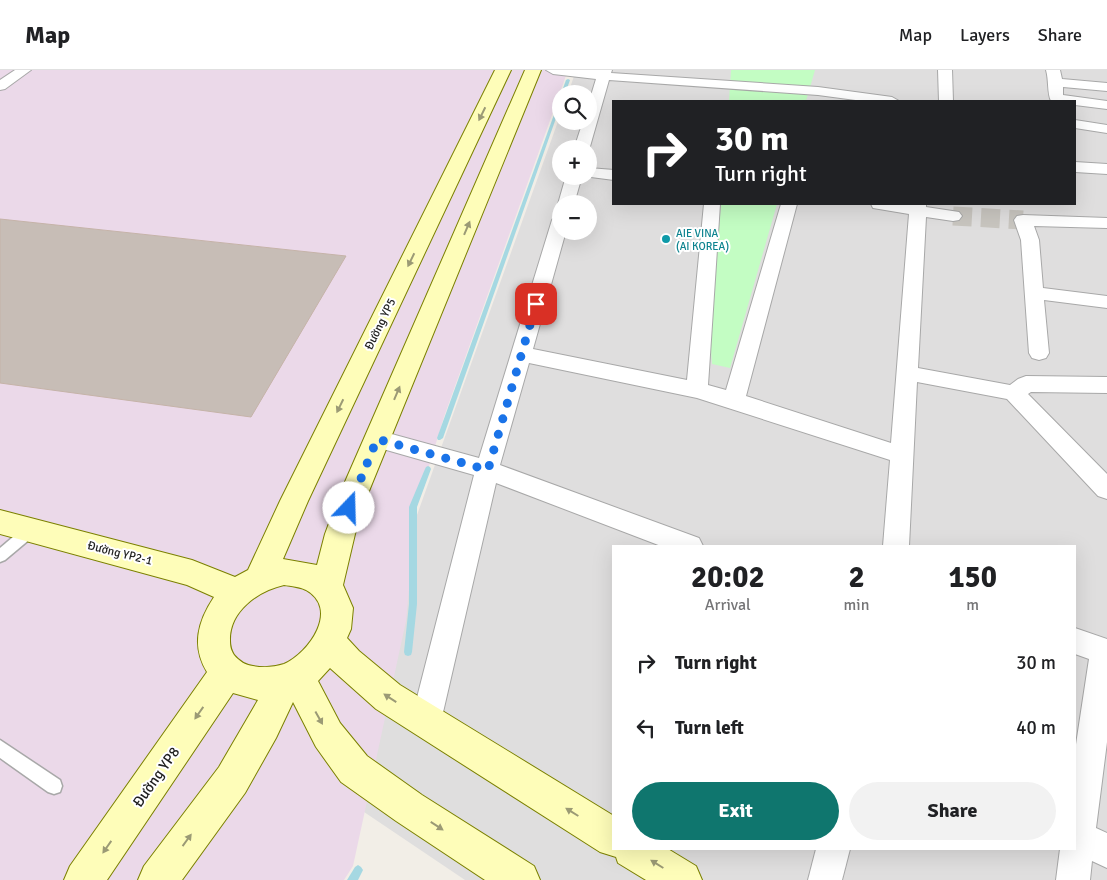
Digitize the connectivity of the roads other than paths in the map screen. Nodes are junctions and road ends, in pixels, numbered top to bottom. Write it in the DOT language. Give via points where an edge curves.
graph roads {
  1 [pos="24,70"];
  2 [pos="504,70"];
  3 [pos="534,70"];
  4 [pos="553,70"];
  5 [pos="945,70"];
  6 [pos="1089,72"];
  7 [pos="604,73"];
  8 [pos="1054,74"];
  9 [pos="725,77"];
  10 [pos="822,77"];
  11 [pos="0,86"];
  12 [pos="1107,87"];
  13 [pos="817,96"];
  14 [pos="723,100"];
  15 [pos="877,100"];
  16 [pos="946,100"];
  17 [pos="1071,100"];
  18 [pos="1076,101"];
  19 [pos="1107,105"];
  20 [pos="1076,124"];
  21 [pos="1107,129"];
  22 [pos="585,140"];
  23 [pos="1076,167"];
  24 [pos="1107,169"];
  25 [pos="597,174"];
  26 [pos="612,175"];
  27 [pos="712,205"];
  28 [pos="788,205"];
  29 [pos="891,205"];
  30 [pos="918,207"];
  31 [pos="953,216"];
  32 [pos="1107,223"];
  33 [pos="555,240"];
  34 [pos="1034,293"];
  35 [pos="1107,302"];
  36 [pos="1039,353"];
  37 [pos="522,354"];
  38 [pos="907,373"];
  39 [pos="1107,385"];
  40 [pos="697,390"];
  41 [pos="1014,393"];
  42 [pos="734,400"];
  43 [pos="377,439"];
  44 [pos="902,455"];
  45 [pos="488,470"];
  46 [pos="1099,470"];
  47 [pos="1107,489"];
  48 [pos="0,522"];
  49 [pos="31,530"];
  50 [pos="687,545"];
  51 [pos="896,545"];
  52 [pos="0,556"];
  53 [pos="248,586"];
  54 [pos="327,587"];
  55 [pos="330,643"];
  56 [pos="1095,648"];
  57 [pos="227,673"];
  58 [pos="292,677"];
  59 [pos="426,721"];
  60 [pos="0,748"];
  61 [pos="54,786"];
  62 [pos="612,837"];
  63 [pos="1093,844"];
  64 [pos="634,850"];
  65 [pos="833,850"];
  66 [pos="84,880"];
  67 [pos="158,880"];
  68 [pos="520,880"];
  69 [pos="682,880"];
  70 [pos="825,880"];
  71 [pos="1073,880"];
  1 -- 11 [label="street"];
  2 -- 53 [label="main road, Đường YP5, one-way" via="294,501"];
  43 -- 3 [label="main road, one-way"];
  4 -- 7 [label="street"];
  5 -- 16 [label="street"];
  6 -- 8 [label="street"];
  7 -- 9 [label="street"];
  7 -- 22 [label="street"];
  8 -- 12 [label="street"];
  8 -- 17 [label="street" via="1056,98"];
  9 -- 13 [label="street"];
  9 -- 14 [label="street"];
  10 -- 13 [label="street"];
  13 -- 15 [label="street"];
  18 -- 19 [label="street"];
  20 -- 21 [label="street"];
  23 -- 24 [label="street"];
  25 -- 26 [label="street"];
  27 -- 40 [label="street"];
  28 -- 42 [label="street"];
  29 -- 30 [label="street"];
  30 -- 31 [label="street"];
  30 -- 38 [label="street"];
  32 -- 34 [label="street" via="1023,220 1030,240"];
  33 -- 37 [label="street"];
  34 -- 35 [label="street"];
  34 -- 36 [label="street"];
  37 -- 40 [label="street"];
  37 -- 45 [label="street"];
  38 -- 41 [label="street"];
  38 -- 44 [label="street"];
  39 -- 41 [label="street" via="1026,384"];
  40 -- 42 [label="street"];
  41 -- 46 [label="street"];
  42 -- 44 [label="street"];
  43 -- 45 [label="street"];
  43 -- 54 [label="main road" via="343,524"];
  44 -- 51 [label="street"];
  45 -- 50 [label="street"];
  45 -- 59 [label="street"];
  46 -- 47 [label="street"];
  48 -- 49 [label="main road, Đường YP2-1"];
  49 -- 52 [label="lane"];
  49 -- 53 [label="main road, Đường YP2-1" via="212,580"];
  53 -- 54 [label="main road" via="284,572 303,573"];
  53 -- 57 [label="main road" via="219,617 214,636 215,653"];
  54 -- 55 [label="main road" via="335,599 338,615"];
  55 -- 58 [label="main road" via="313,664"];
  59 -- 55 [label="main road, one-way" via="372,686"];
  56 -- 63 [label="street"];
  57 -- 58 [label="main road" via="250,683 264,684"];
  57 -- 66 [label="main road, Đường YP8, one-way"];
  67 -- 58 [label="main road, one-way" via="232,780"];
  58 -- 68 [label="main road, one-way" via="307,696 328,735 354,769"];
  62 -- 59 [label="main road, one-way"];
  60 -- 61 [label="lane"];
  63 -- 71 [label="street"];
  69 -- 64 [label="main road, one-way"];
  65 -- 70 [label="street"];
}
